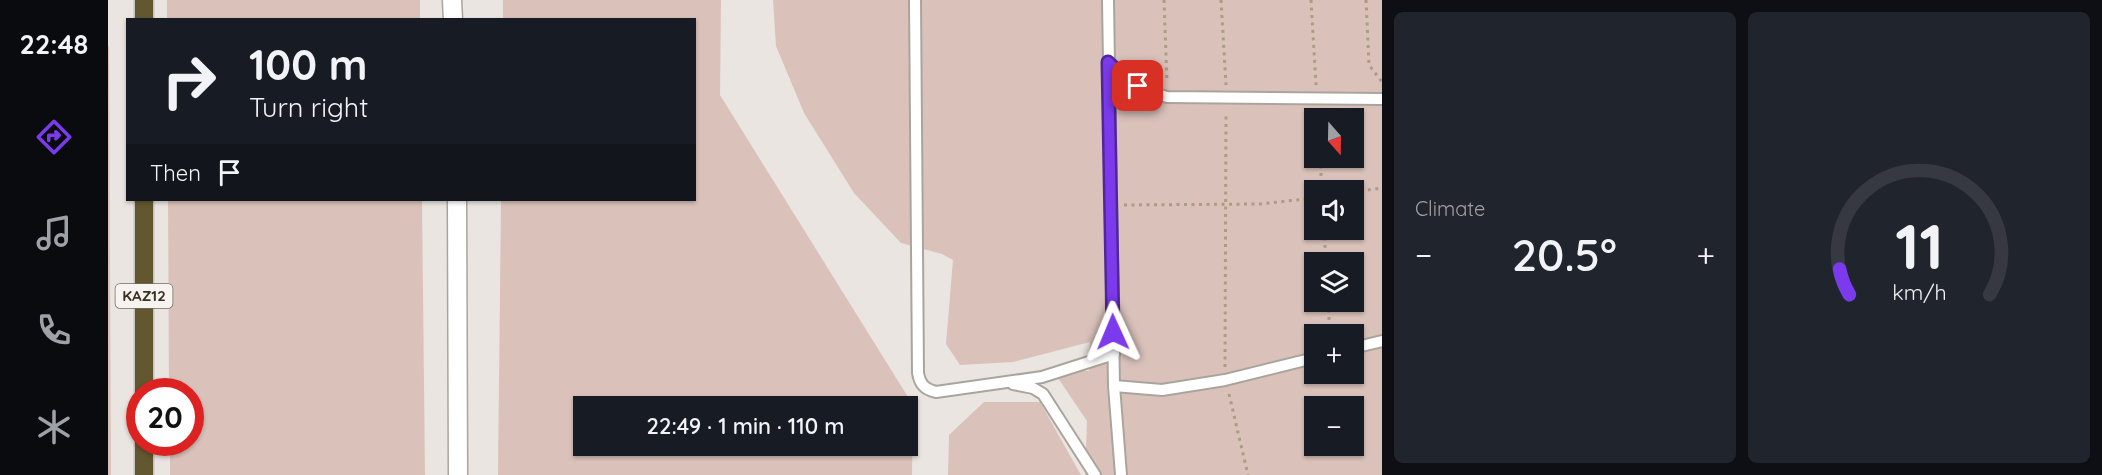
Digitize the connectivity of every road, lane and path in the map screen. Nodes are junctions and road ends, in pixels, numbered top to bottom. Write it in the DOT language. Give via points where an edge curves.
graph roads {
  1 [pos="144,0"];
  2 [pos="452,0"];
  3 [pos="915,0"];
  4 [pos="1107,0"];
  5 [pos="1164,0"];
  6 [pos="1221,0"];
  7 [pos="1311,0"];
  8 [pos="1366,0"];
  9 [pos="144,18"];
  10 [pos="453,18"];
  11 [pos="1108,62"];
  12 [pos="1382,82"];
  13 [pos="1167,97"];
  14 [pos="1226,98"];
  15 [pos="1316,99"];
  16 [pos="1382,99"];
  17 [pos="1382,188"];
  18 [pos="1364,190"];
  19 [pos="1304,199"];
  20 [pos="144,201"];
  21 [pos="457,201"];
  22 [pos="1111,205"];
  23 [pos="1226,205"];
  24 [pos="1382,341"];
  25 [pos="1364,345"];
  26 [pos="1114,354"];
  27 [pos="1304,360"];
  28 [pos="144,378"];
  29 [pos="1225,380"];
  30 [pos="1004,382"];
  31 [pos="1114,386"];
  32 [pos="144,456"];
  33 [pos="144,475"];
  34 [pos="458,475"];
  35 [pos="1095,475"];
  36 [pos="1121,475"];
  37 [pos="1248,475"];
  1 -- 9 [label="highway"];
  2 -- 10 [label="street"];
  3 -- 30 [label="lane" via="918,373 923,387 936,392"];
  4 -- 11 [label="lane"];
  5 -- 13 [label="path"];
  6 -- 14 [label="path"];
  7 -- 15 [label="path"];
  8 -- 12 [label="path" via="1369,65"];
  11 -- 13 [label="lane" via="1126,80"];
  11 -- 22 [label="lane"];
  13 -- 14 [label="lane"];
  14 -- 15 [label="lane"];
  14 -- 23 [label="path"];
  15 -- 16 [label="lane"];
  17 -- 18 [label="path"];
  19 -- 23 [label="path"];
  20 -- 28 [label="highway, KAZ12"];
  21 -- 34 [label="street"];
  22 -- 23 [label="path"];
  22 -- 26 [label="lane"];
  23 -- 29 [label="path"];
  24 -- 25 [label="lane"];
  26 -- 30 [label="lane" via="1042,377"];
  26 -- 31 [label="lane"];
  27 -- 29 [label="lane"];
  29 -- 31 [label="lane" via="1162,390"];
  29 -- 37 [label="path"];
  30 -- 35 [label="lane" via="1043,394"];
  31 -- 36 [label="lane"];
  32 -- 33 [label="highway"];
}
